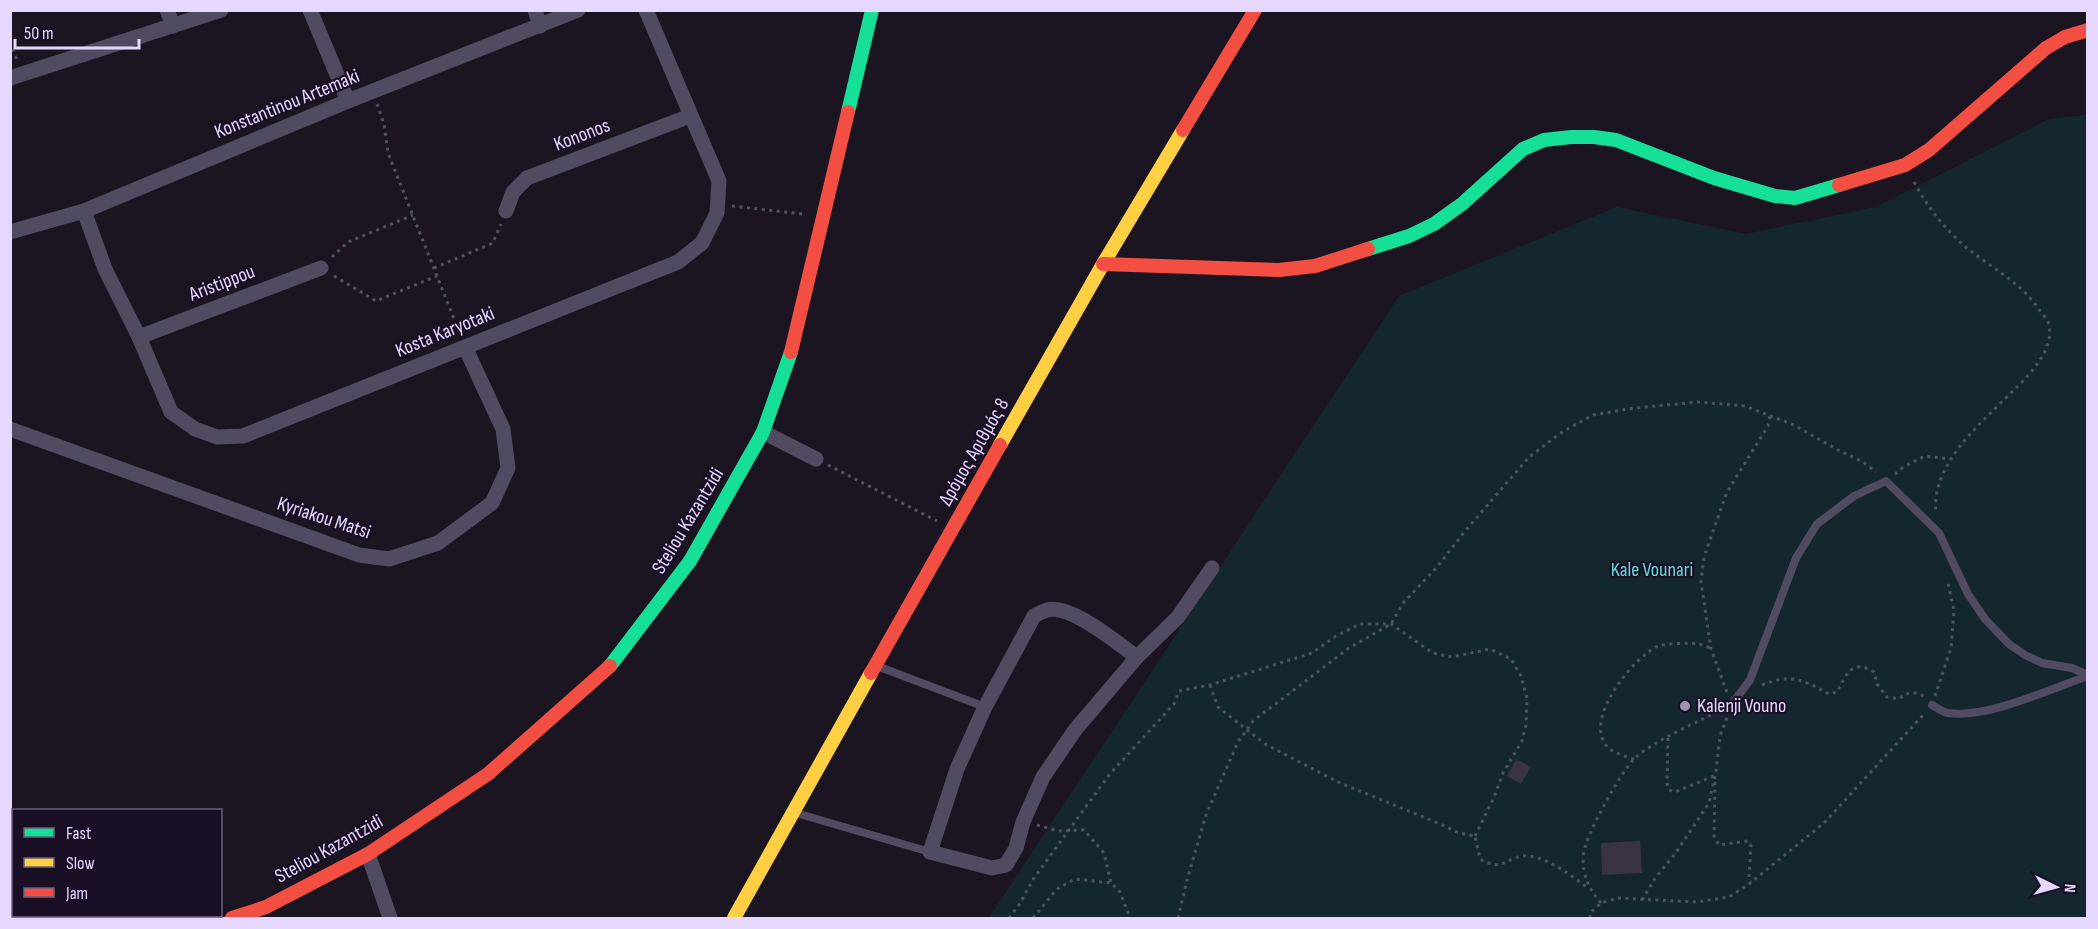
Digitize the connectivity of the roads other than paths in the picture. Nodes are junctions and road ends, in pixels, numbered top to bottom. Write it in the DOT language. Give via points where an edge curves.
graph roads {
  1 [pos="167,10"];
  2 [pos="222,10"];
  3 [pos="310,10"];
  4 [pos="535,10"];
  5 [pos="578,10"];
  6 [pos="646,10"];
  7 [pos="873,10"];
  8 [pos="1255,10"];
  9 [pos="173,26"];
  10 [pos="540,26"];
  11 [pos="2088,30"];
  12 [pos="10,78"];
  13 [pos="348,101"];
  14 [pos="690,116"];
  15 [pos="84,211"];
  16 [pos="506,211"];
  17 [pos="10,232"];
  18 [pos="1104,264"];
  19 [pos="321,268"];
  20 [pos="139,337"];
  21 [pos="465,346"];
  22 [pos="10,429"];
  23 [pos="763,432"];
  24 [pos="816,459"];
  25 [pos="1212,568"];
  26 [pos="1137,657"];
  27 [pos="875,665"];
  28 [pos="2088,676"];
  29 [pos="1732,704"];
  30 [pos="1932,705"];
  31 [pos="985,707"];
  32 [pos="792,812"];
  33 [pos="930,852"];
  34 [pos="368,854"];
  35 [pos="268,913"];
  36 [pos="232,918"];
  37 [pos="390,918"];
  38 [pos="734,918"];
  1 -- 9 [label="street"];
  2 -- 9 [label="street"];
  3 -- 13 [label="street"];
  4 -- 10 [label="street"];
  5 -- 10 [label="street, Konstantinou Artemaki"];
  6 -- 14 [label="street, Kosta Karyotaki"];
  7 -- 23 [label="street, Steliou Kazantzidi" via="788,363"];
  8 -- 18 [label="street, Δρόμος Αριθμός 8"];
  9 -- 12 [label="street"];
  10 -- 13 [label="street, Konstantinou Artemaki"];
  11 -- 18 [label="street" via="2046,48 1929,150 1905,165 1795,198 1714,178 1616,140 1571,137 1544,140 1523,149 1434,224 1324,263 1279,270"];
  13 -- 15 [label="street, Konstantinou Artemaki"];
  14 -- 16 [label="street, Kononos" via="527,178 513,192"];
  14 -- 21 [label="street, Kosta Karyotaki" via="719,181 717,213 702,243 678,262"];
  15 -- 17 [label="street, Konstantinou Artemaki"];
  15 -- 20 [label="street, Kosta Karyotaki" via="105,269"];
  18 -- 27 [label="street, Δρόμος Αριθμός 8"];
  19 -- 20 [label="street, Aristippou"];
  20 -- 21 [label="street, Kosta Karyotaki" via="171,412 195,429 217,437 243,436"];
  21 -- 22 [label="street, Kyriakou Matsi" via="503,429 508,468 492,503 438,543 389,559 359,555"];
  23 -- 24 [label="street"];
  23 -- 34 [label="street, Steliou Kazantzidi" via="690,561 608,669 488,774"];
  25 -- 26 [label="street" via="1178,617"];
  26 -- 31 [label="street" via="1080,619 1062,610 1048,609 1034,616"];
  26 -- 33 [label="street" via="1075,730 1042,777 1006,865 992,868"];
  27 -- 31 [label="lane"];
  27 -- 32 [label="street, Δρόμος Αριθμός 8"];
  28 -- 29 [label="lane" via="2072,668 2042,663 2009,644 1968,594 1939,533 1886,481 1854,496 1817,524 1796,558 1750,680"];
  28 -- 30 [label="lane" via="1966,714 1946,712"];
  31 -- 33 [label="street" via="957,769"];
  32 -- 33 [label="lane"];
  32 -- 38 [label="street, Δρόμος Αριθμός 8"];
  34 -- 35 [label="street, Steliou Kazantzidi"];
  34 -- 37 [label="street"];
  35 -- 36 [label="street, Steliou Kazantzidi"];
}
